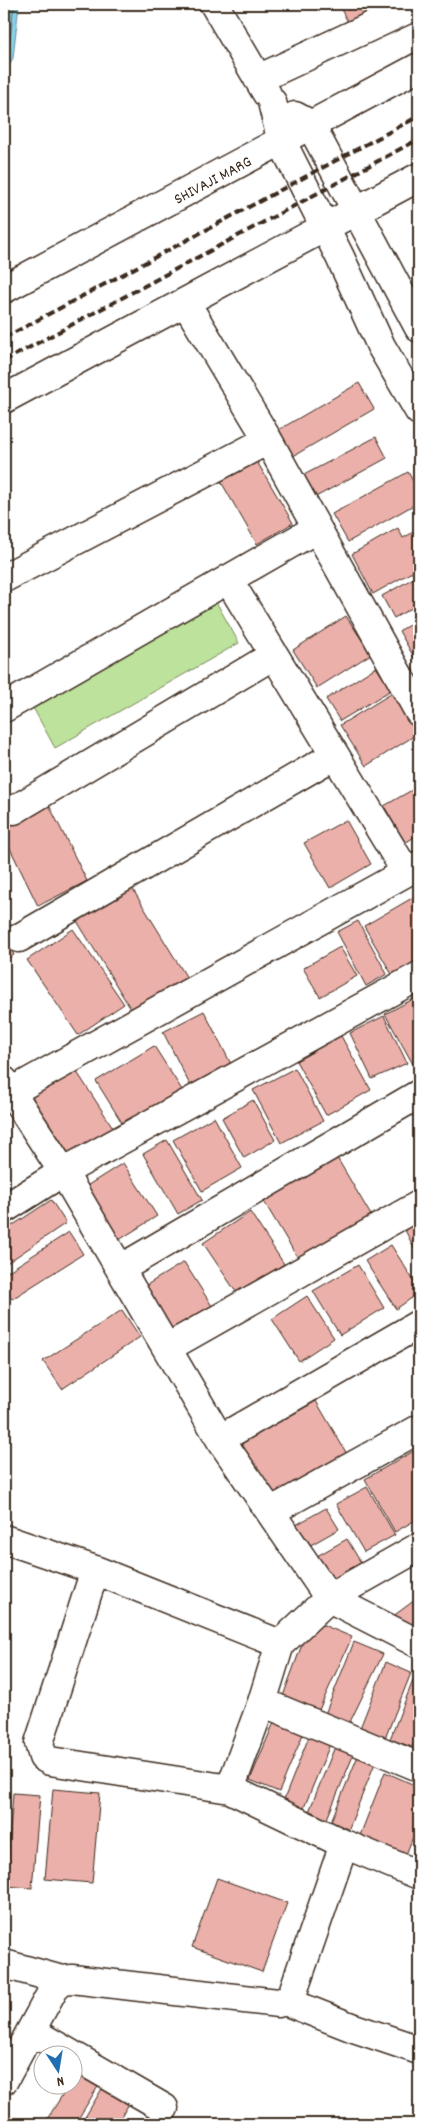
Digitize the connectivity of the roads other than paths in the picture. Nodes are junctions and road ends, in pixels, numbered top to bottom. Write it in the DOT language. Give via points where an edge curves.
graph roads {
  1 [pos="214,4"];
  2 [pos="419,4"];
  3 [pos="419,67"];
  4 [pos="258,79"];
  5 [pos="272,102"];
  6 [pos="310,124"];
  7 [pos="282,142"];
  8 [pos="419,177"];
  9 [pos="356,211"];
  10 [pos="325,227"];
  11 [pos="4,289"];
  12 [pos="186,303"];
  13 [pos="419,328"];
  14 [pos="4,399"];
  15 [pos="419,411"];
  16 [pos="268,440"];
  17 [pos="316,529"];
  18 [pos="4,578"];
  19 [pos="228,579"];
  20 [pos="274,655"];
  21 [pos="4,708"];
  22 [pos="419,712"];
  23 [pos="335,755"];
  24 [pos="14,810"];
  25 [pos="412,869"];
  26 [pos="19,938"];
  27 [pos="419,976"];
  28 [pos="8,1087"];
  29 [pos="419,1094"];
  30 [pos="62,1172"];
  31 [pos="419,1205"];
  32 [pos="4,1209"];
  33 [pos="120,1269"];
  34 [pos="419,1324"];
  35 [pos="167,1348"];
  36 [pos="419,1429"];
  37 [pos="220,1439"];
  38 [pos="270,1512"];
  39 [pos="4,1539"];
  40 [pos="419,1547"];
  41 [pos="95,1570"];
  42 [pos="329,1598"];
  43 [pos="280,1644"];
  44 [pos="419,1644"];
  45 [pos="262,1702"];
  46 [pos="419,1767"];
  47 [pos="230,1789"];
  48 [pos="344,1844"];
  49 [pos="419,1875"];
  50 [pos="4,1964"];
  51 [pos="62,1980"];
  52 [pos="285,2000"];
  53 [pos="31,2031"];
  54 [pos="419,2050"];
  55 [pos="4,2080"];
  56 [pos="164,2108"];
  1 -- 4 [label="street"];
  2 -- 4 [label="street"];
  3 -- 6 [label="street, SHIVAJI MARG"];
  4 -- 5 [label="street"];
  5 -- 6 [label="street"];
  5 -- 7 [label="street"];
  6 -- 7 [label="street, SHIVAJI MARG"];
  6 -- 9 [label="street"];
  7 -- 10 [label="street"];
  7 -- 11 [label="street, SHIVAJI MARG"];
  8 -- 9 [label="street"];
  9 -- 10 [label="street"];
  9 -- 13 [label="street"];
  10 -- 12 [label="street"];
  10 -- 15 [label="street" via="381,346"];
  12 -- 14 [label="street"];
  12 -- 16 [label="street"];
  16 -- 17 [label="street"];
  16 -- 18 [label="street"];
  17 -- 19 [label="street"];
  17 -- 22 [label="street"];
  19 -- 20 [label="street"];
  19 -- 21 [label="street"];
  20 -- 23 [label="street"];
  20 -- 24 [label="street"];
  23 -- 25 [label="street"];
  23 -- 26 [label="street"];
  25 -- 28 [label="street"];
  27 -- 30 [label="street"];
  28 -- 30 [label="street"];
  29 -- 33 [label="street"];
  30 -- 32 [label="street"];
  30 -- 33 [label="street"];
  31 -- 35 [label="street"];
  33 -- 35 [label="street"];
  34 -- 37 [label="street"];
  35 -- 37 [label="street"];
  36 -- 38 [label="street"];
  37 -- 38 [label="street"];
  38 -- 42 [label="street"];
  39 -- 41 [label="street"];
  40 -- 42 [label="street"];
  41 -- 43 [label="street"];
  41 -- 47 [label="street" via="39,1744 43,1757 50,1761"];
  42 -- 43 [label="street"];
  42 -- 44 [label="street"];
  43 -- 45 [label="street"];
  45 -- 46 [label="street"];
  45 -- 47 [label="street"];
  47 -- 48 [label="street"];
  48 -- 49 [label="street"];
  48 -- 52 [label="street" via="292,1995"];
  50 -- 51 [label="street"];
  51 -- 52 [label="street" via="278,2003"];
  51 -- 53 [label="street" via="54,1988"];
  52 -- 54 [label="street"];
  53 -- 55 [label="street"];
  53 -- 56 [label="street"];
}
